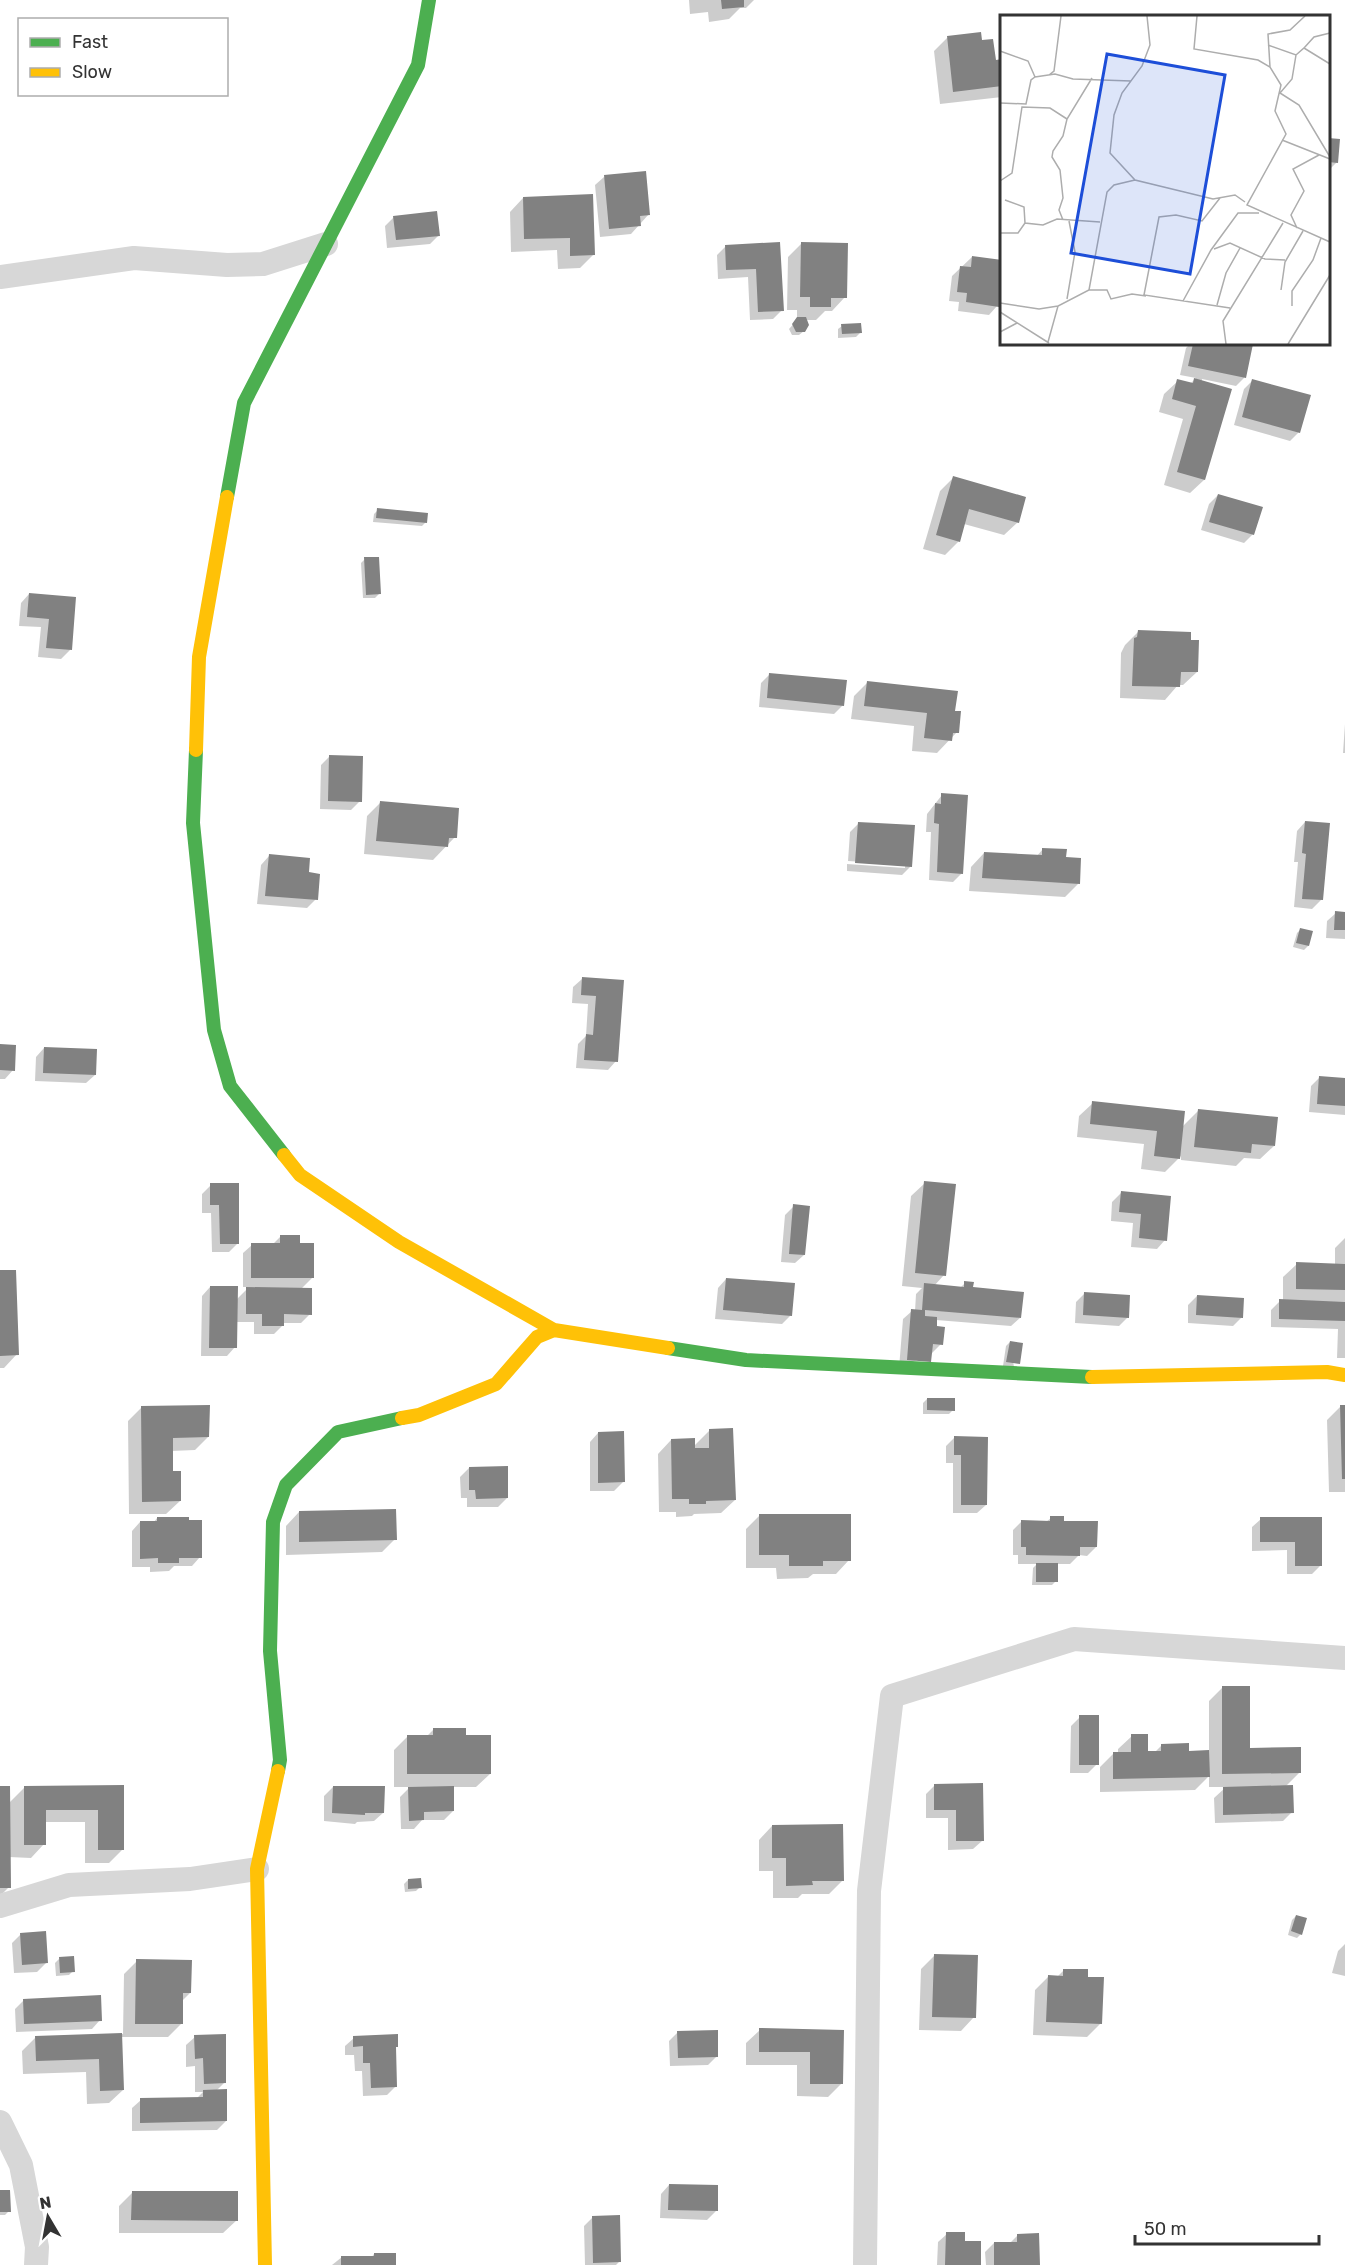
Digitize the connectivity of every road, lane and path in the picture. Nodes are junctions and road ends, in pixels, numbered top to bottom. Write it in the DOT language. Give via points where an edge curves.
graph roads {
  1 [pos="429,0"];
  2 [pos="326,244"];
  3 [pos="0,277"];
  4 [pos="554,1330"];
  5 [pos="1345,1375"];
  6 [pos="1345,1658"];
  7 [pos="257,1869"];
  8 [pos="0,1906"];
  9 [pos="0,2122"];
  10 [pos="36,2265"];
  11 [pos="265,2265"];
  12 [pos="865,2265"];
  1 -- 2 [label="street" via="418,65"];
  2 -- 3 [label="street" via="263,264 134,258"];
  2 -- 4 [label="street" via="244,403 199,657 193,823 214,1030 230,1086 300,1175 399,1242"];
  4 -- 5 [label="street" via="746,1360 1077,1377 1327,1372"];
  4 -- 7 [label="street" via="537,1337 496,1384 419,1415 338,1432 286,1485 273,1522 270,1651 280,1761"];
  6 -- 12 [label="street" via="1074,1640 892,1696 869,1891"];
  7 -- 8 [label="street" via="190,1879 69,1885"];
  7 -- 11 [label="street"];
  9 -- 10 [label="street" via="21,2165 37,2247"];
}
